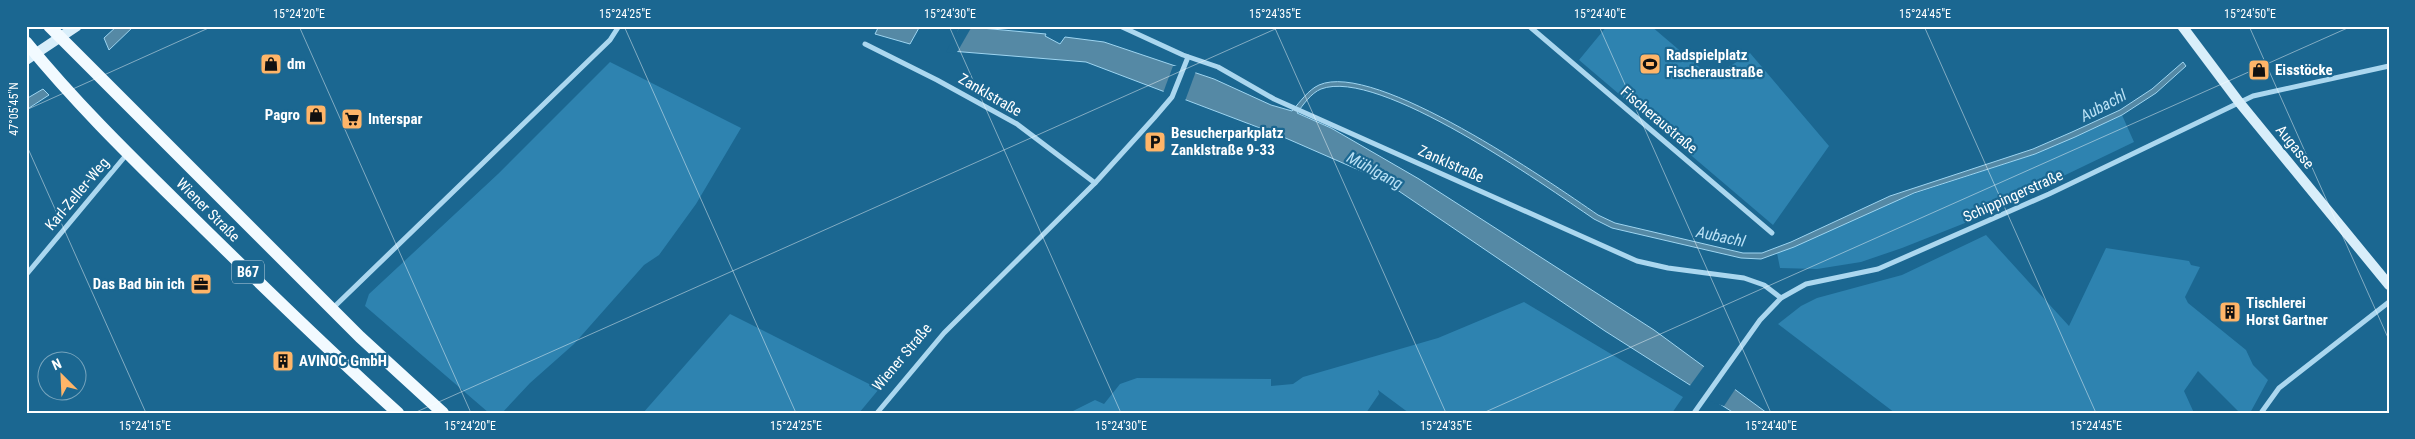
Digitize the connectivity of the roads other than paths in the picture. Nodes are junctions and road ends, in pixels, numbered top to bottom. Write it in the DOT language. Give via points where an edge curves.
graph roads {
  1 [pos="49,26"];
  2 [pos="77,26"];
  3 [pos="619,26"];
  4 [pos="1120,26"];
  5 [pos="1528,26"];
  6 [pos="2182,26"];
  7 [pos="59,38"];
  8 [pos="26,42"];
  9 [pos="865,44"];
  10 [pos="31,57"];
  11 [pos="1188,57"];
  12 [pos="2389,66"];
  13 [pos="2239,102"];
  14 [pos="127,153"];
  15 [pos="1095,183"];
  16 [pos="1772,233"];
  17 [pos="26,274"];
  18 [pos="2389,285"];
  19 [pos="1781,298"];
  20 [pos="2389,302"];
  21 [pos="332,309"];
  22 [pos="398,413"];
  23 [pos="443,413"];
  24 [pos="877,413"];
  25 [pos="1694,413"];
  26 [pos="2261,413"];
  1 -- 7 [label="main road, Wiener Straße / B67"];
  2 -- 7 [label="street"];
  3 -- 21 [label="street" via="610,40"];
  4 -- 11 [label="street, Zanklstraße"];
  5 -- 16 [label="street, Fischeraustraße"];
  6 -- 13 [label="street, Augasse"];
  7 -- 10 [label="street"];
  7 -- 21 [label="main road, Wiener Straße / B67"];
  8 -- 10 [label="main road, Wiener Straße / B67"];
  9 -- 15 [label="street, Zanklstraße" via="1017,124"];
  10 -- 14 [label="main road, Wiener Straße / B67"];
  11 -- 15 [label="street" via="1172,97"];
  11 -- 19 [label="street, Zanklstraße" via="1218,67 1274,100 1637,260 1668,268 1744,278 1764,284"];
  12 -- 13 [label="street, Schippingerstraße" via="2268,91"];
  13 -- 18 [label="street, Augasse"];
  13 -- 19 [label="street, Schippingerstraße" via="2049,194 1878,269 1806,284"];
  14 -- 17 [label="street, Karl-Zeller-Weg"];
  14 -- 22 [label="main road, Wiener Straße / B67" via="262,286"];
  15 -- 24 [label="street, Wiener Straße" via="953,324"];
  19 -- 25 [label="street, Schippingerstraße" via="1760,320"];
  20 -- 26 [label="street" via="2279,388"];
  21 -- 23 [label="main road, Wiener Straße / B67"];
}
